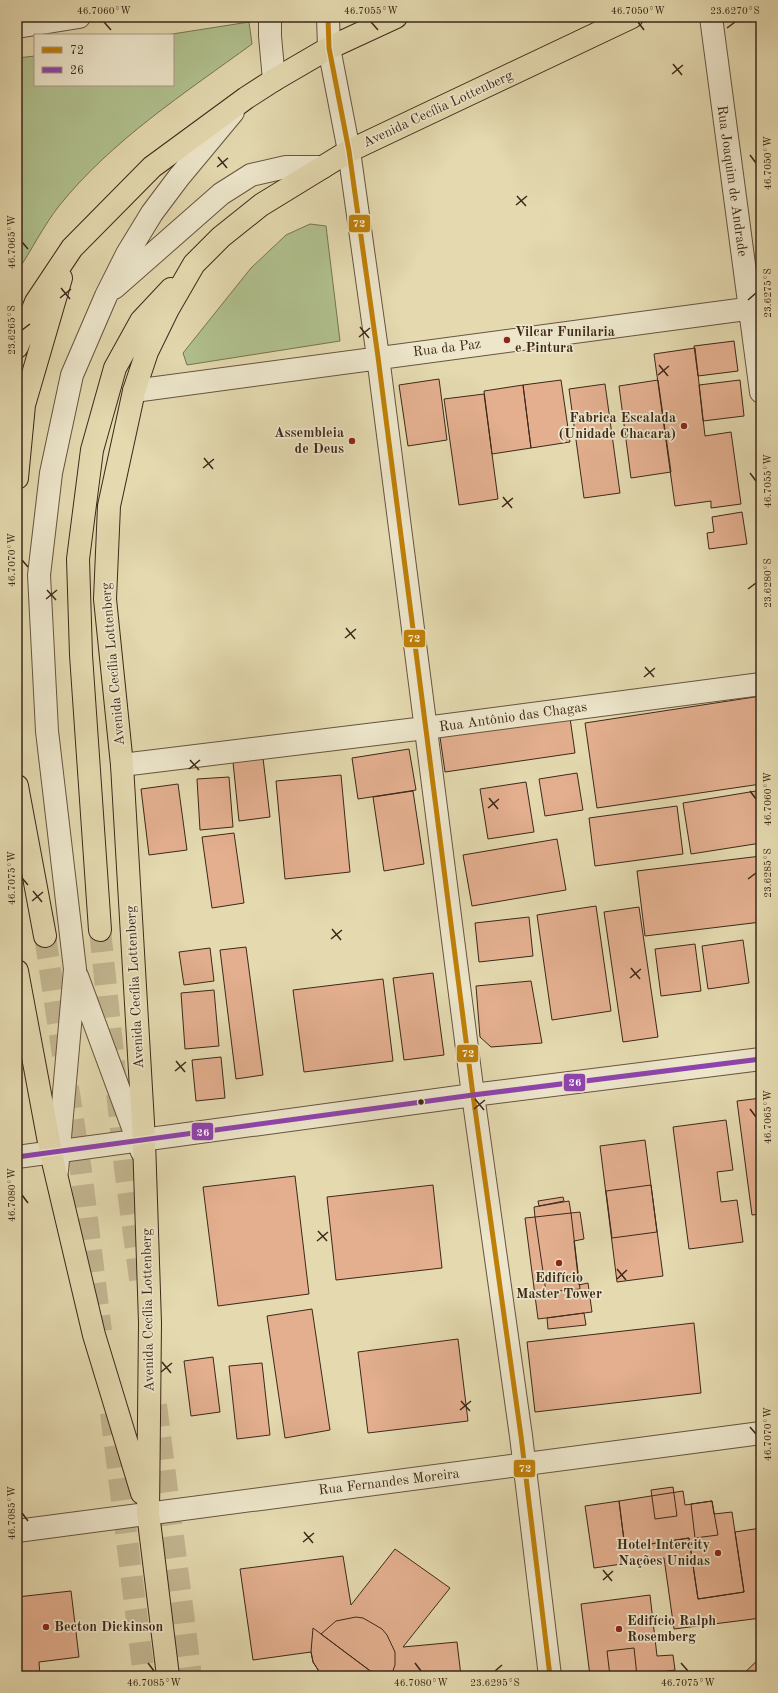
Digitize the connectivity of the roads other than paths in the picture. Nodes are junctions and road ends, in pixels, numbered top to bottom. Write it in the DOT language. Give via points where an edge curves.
graph roads {
  1 [pos="79,17"];
  2 [pos="270,17"];
  3 [pos="328,17"];
  4 [pos="396,17"];
  5 [pos="632,17"];
  6 [pos="711,17"];
  7 [pos="17,27"];
  8 [pos="330,48"];
  9 [pos="274,80"];
  10 [pos="246,98"];
  11 [pos="349,151"];
  12 [pos="323,167"];
  13 [pos="72,248"];
  14 [pos="194,264"];
  15 [pos="106,296"];
  16 [pos="756,308"];
  17 [pos="17,347"];
  18 [pos="378,357"];
  19 [pos="134,391"];
  20 [pos="761,392"];
  21 [pos="17,478"];
  22 [pos="761,684"];
  23 [pos="426,728"];
  24 [pos="122,765"];
  25 [pos="17,786"];
  26 [pos="100,930"];
  27 [pos="45,936"];
  28 [pos="17,970"];
  29 [pos="75,970"];
  30 [pos="761,1059"];
  31 [pos="473,1095"];
  32 [pos="142,1146"];
  33 [pos="55,1153"];
  34 [pos="17,1157"];
  35 [pos="761,1433"];
  36 [pos="524,1465"];
  37 [pos="148,1513"];
  38 [pos="17,1531"];
  39 [pos="168,1676"];
  40 [pos="550,1676"];
  1 -- 7 [label="street"];
  2 -- 9 [label="street"];
  3 -- 8 [label="street"];
  4 -- 8 [label="main road"];
  5 -- 11 [label="main road, Avenida Cecília Lottenberg"];
  6 -- 16 [label="street, Rua Joaquim de Andrade"];
  8 -- 9 [label="main road"];
  8 -- 11 [label="street"];
  9 -- 10 [label="main road"];
  10 -- 13 [label="main road" via="152,167"];
  10 -- 15 [label="street" via="152,213"];
  11 -- 12 [label="main road, Avenida Cecília Lottenberg"];
  11 -- 18 [label="street"];
  12 -- 14 [label="main road, Avenida Cecília Lottenberg" via="261,205 221,236"];
  12 -- 15 [label="street" via="286,167 251,175 221,194"];
  13 -- 17 [label="main road" via="36,302"];
  13 -- 21 [label="main road" via="56,293 24,405"];
  14 -- 19 [label="main road, Avenida Cecília Lottenberg" via="147,352"];
  14 -- 26 [label="main road" via="141,321 115,368 92,450 78,559 81,655"];
  15 -- 29 [label="street" via="72,375 51,472 39,575 47,731"];
  16 -- 18 [label="street, Rua da Paz"];
  16 -- 20 [label="street, Rua Joaquim de Andrade"];
  18 -- 19 [label="street, Rua da Paz"];
  18 -- 23 [label="street"];
  19 -- 24 [label="main road, Avenida Cecília Lottenberg" via="109,506 105,599"];
  22 -- 23 [label="street, Rua Antônio das Chagas"];
  23 -- 24 [label="street, Rua Antônio das Chagas"];
  23 -- 31 [label="street"];
  24 -- 32 [label="main road, Avenida Cecília Lottenberg"];
  25 -- 27 [label="main road"];
  28 -- 33 [label="main road, Avenida Cecília Lottenberg"];
  29 -- 32 [label="street"];
  29 -- 33 [label="street"];
  30 -- 31 [label="street"];
  31 -- 32 [label="street"];
  31 -- 36 [label="street"];
  32 -- 33 [label="street"];
  32 -- 37 [label="main road, Avenida Cecília Lottenberg" via="150,1323"];
  33 -- 34 [label="street"];
  33 -- 37 [label="main road, Avenida Cecília Lottenberg" via="57,1176 94,1335"];
  35 -- 36 [label="street, Rua Fernandes Moreira"];
  36 -- 37 [label="street, Rua Fernandes Moreira"];
  36 -- 40 [label="street"];
  37 -- 38 [label="street, Rua Fernandes Moreira"];
  37 -- 39 [label="main road, Avenida Cecília Lottenberg"];
}
